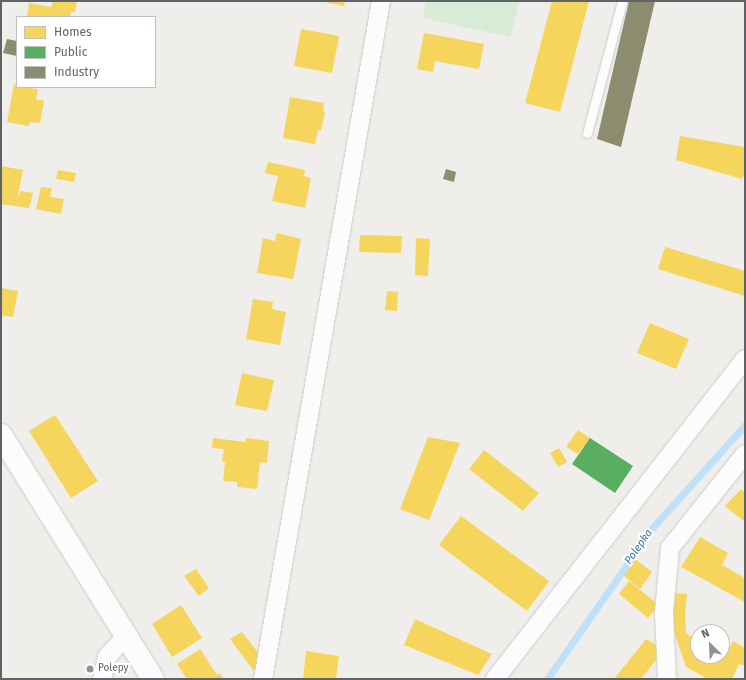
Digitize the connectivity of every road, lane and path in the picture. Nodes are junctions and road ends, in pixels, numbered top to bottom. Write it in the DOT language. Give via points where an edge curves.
graph roads {
  1 [pos="381,1"];
  2 [pos="622,1"];
  3 [pos="587,133"];
  4 [pos="745,359"];
  5 [pos="1,435"];
  6 [pos="745,454"];
  7 [pos="125,637"];
  8 [pos="102,679"];
  9 [pos="153,679"];
  10 [pos="263,679"];
  11 [pos="495,679"];
  12 [pos="667,679"];
  1 -- 10 [label="street"];
  2 -- 3 [label="lane"];
  4 -- 11 [label="street"];
  5 -- 7 [label="street"];
  6 -- 12 [label="street" via="670,548 664,612"];
  7 -- 8 [label="street" via="107,657"];
  7 -- 9 [label="street"];
}
